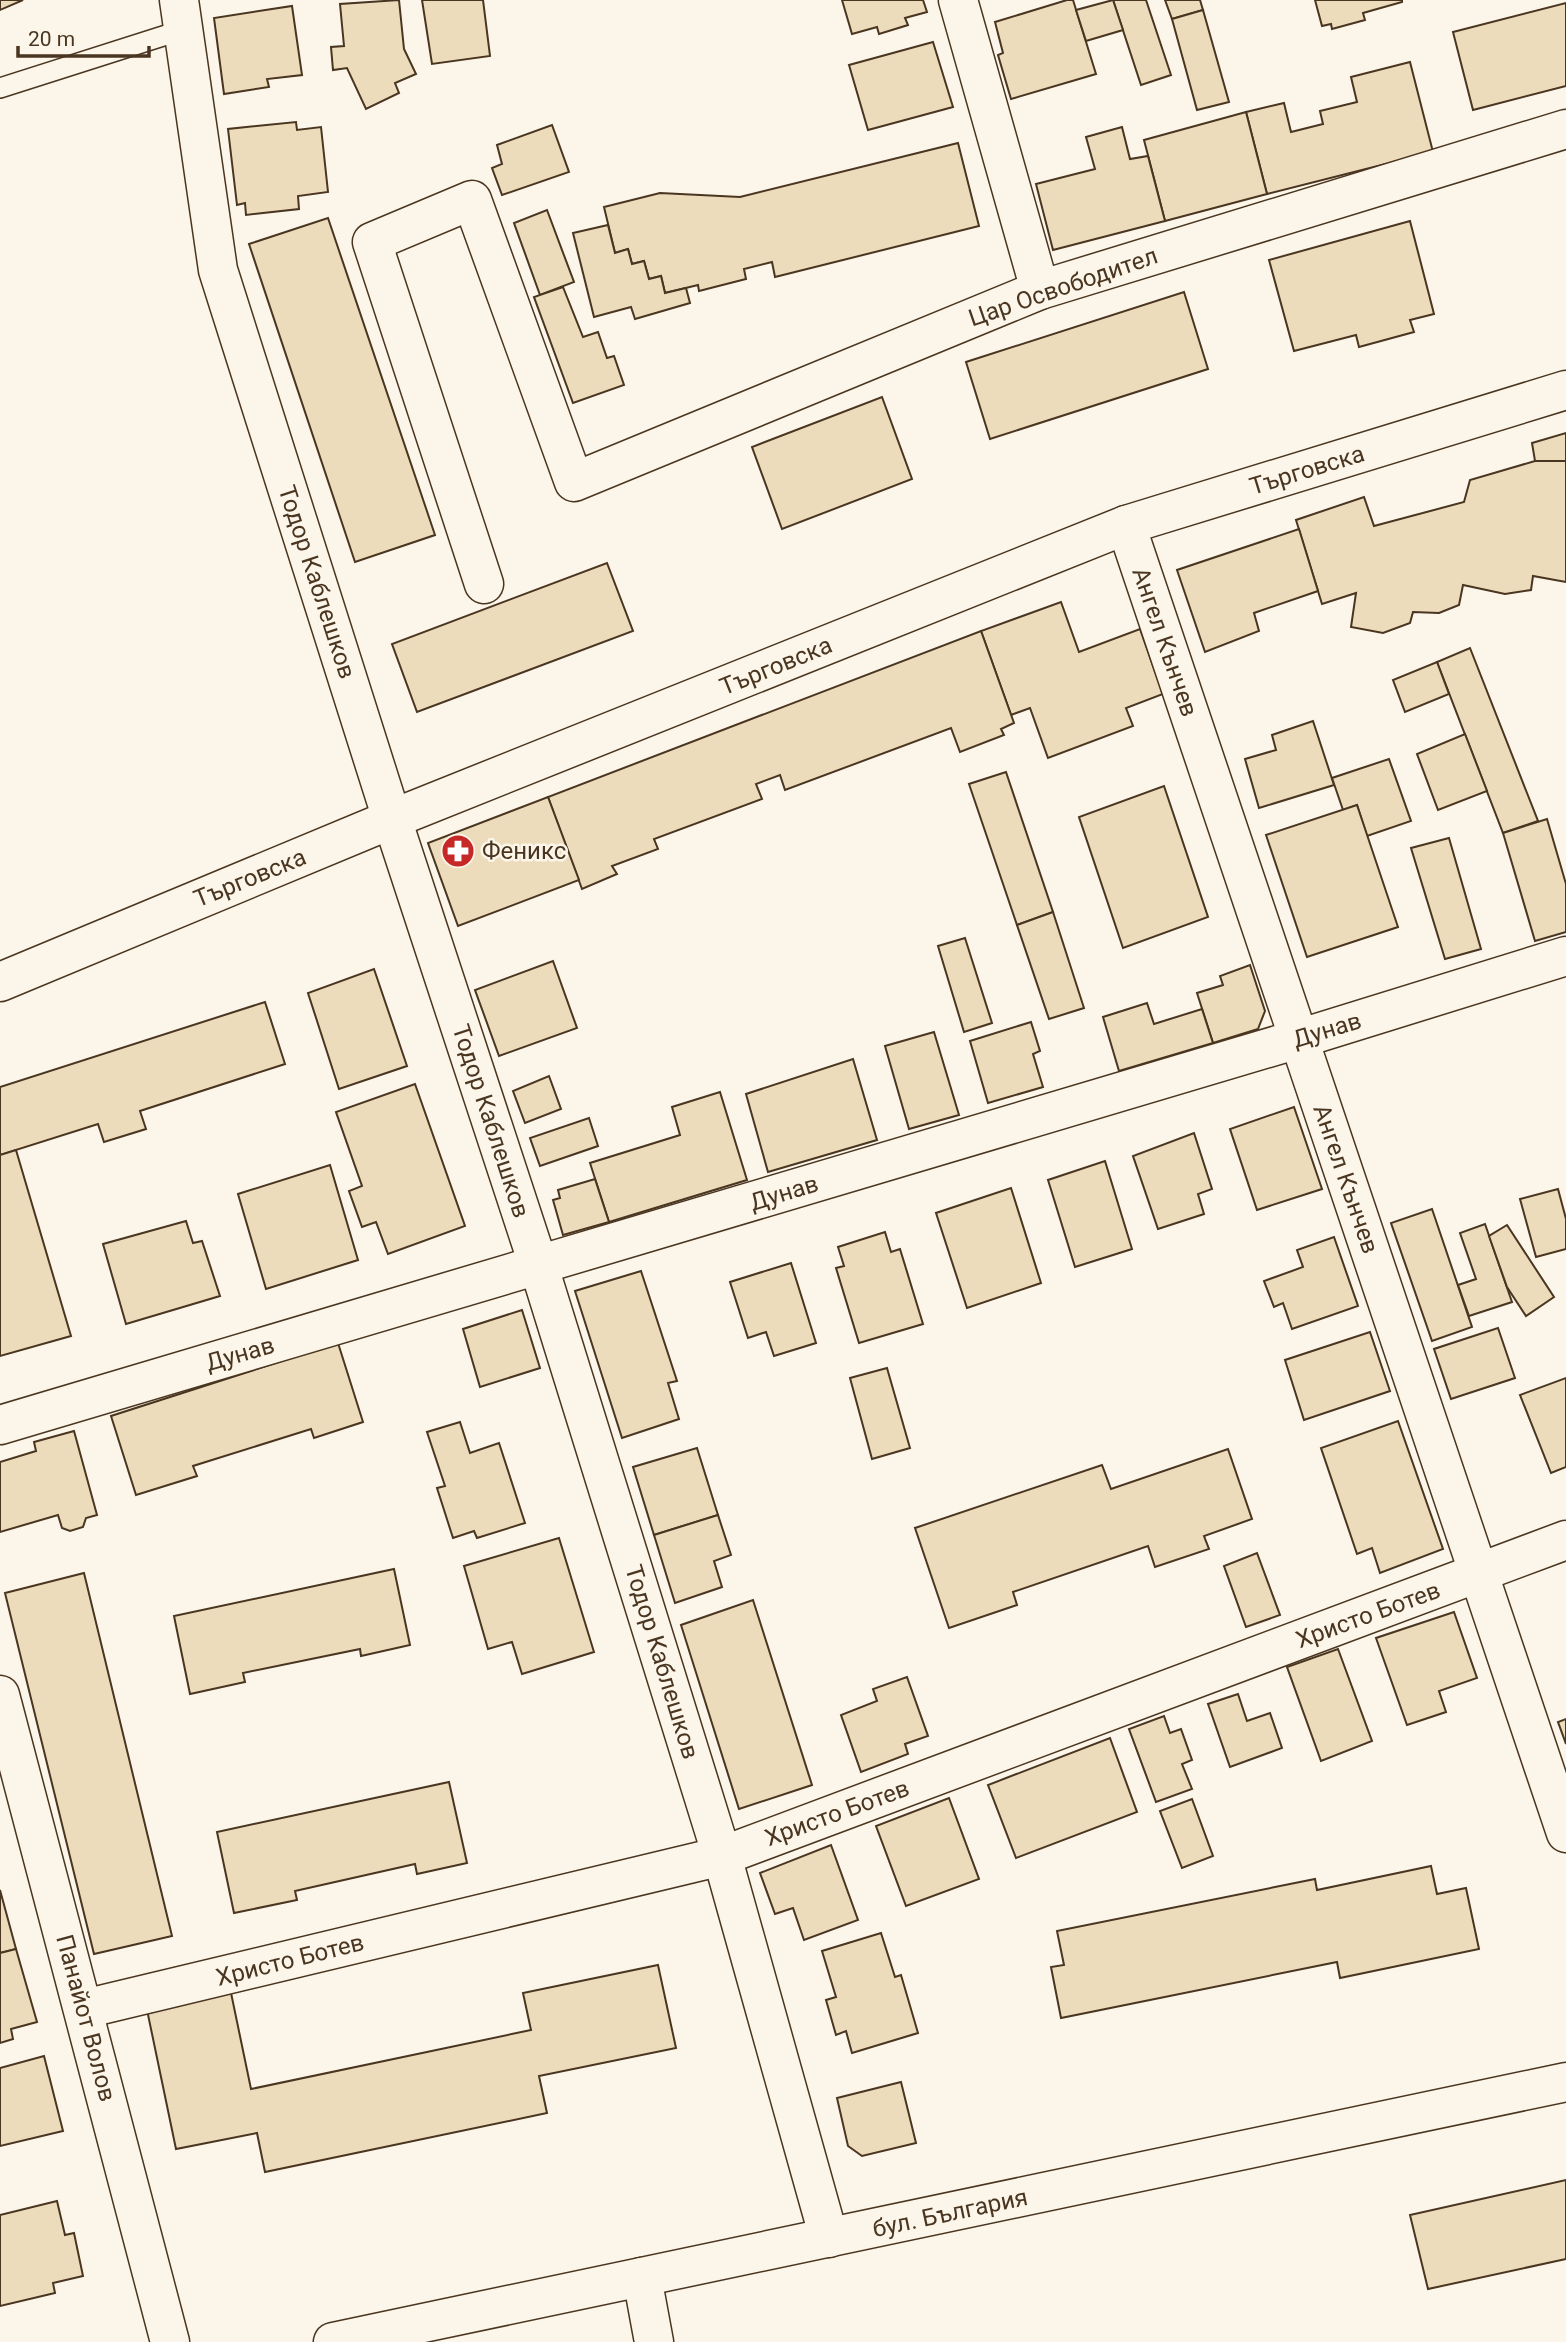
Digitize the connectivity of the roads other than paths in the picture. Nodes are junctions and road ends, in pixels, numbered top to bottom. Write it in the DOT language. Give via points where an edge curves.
graph roads {
  1 [pos="958,0"];
  2 [pos="181,15"];
  3 [pos="0,88"];
  4 [pos="1566,129"];
  5 [pos="1040,290"];
  6 [pos="1566,390"];
  7 [pos="1126,526"];
  8 [pos="484,584"];
  9 [pos="392,820"];
  10 [pos="1566,957"];
  11 [pos="0,982"];
  12 [pos="1298,1040"];
  13 [pos="538,1267"];
  14 [pos="0,1425"];
  15 [pos="1566,1540"];
  16 [pos="1481,1573"];
  17 [pos="2,1711"];
  18 [pos="1566,1833"];
  19 [pos="722,1856"];
  20 [pos="84,2009"];
  21 [pos="1566,2082"];
  22 [pos="829,2238"];
  23 [pos="642,2277"];
  24 [pos="170,2342"];
  25 [pos="333,2342"];
  26 [pos="654,2342"];
  1 -- 5 [label="street"];
  2 -- 3 [label="lane"];
  2 -- 9 [label="street, Тодор Каблешков" via="218,270"];
  4 -- 5 [label="street, Цар Освободител"];
  5 -- 8 [label="street, Цар Освободител" via="574,482 472,200 372,242"];
  6 -- 7 [label="street, Търговска"];
  7 -- 9 [label="street, Търговска"];
  7 -- 12 [label="street, Ангел Кънчев"];
  9 -- 11 [label="street, Търговска"];
  9 -- 13 [label="street, Тодор Каблешков"];
  10 -- 12 [label="street, Дунав"];
  12 -- 13 [label="street, Дунав"];
  12 -- 16 [label="street, Ангел Кънчев"];
  13 -- 14 [label="street, Дунав"];
  13 -- 19 [label="street, Тодор Каблешков"];
  15 -- 16 [label="street, Христо Ботев"];
  16 -- 18 [label="street, Ангел Кънчев"];
  16 -- 19 [label="street, Христо Ботев"];
  17 -- 20 [label="street, Панайот Волов"];
  19 -- 20 [label="street, Христо Ботев"];
  19 -- 22 [label="street, Тодор Каблешков"];
  20 -- 24 [label="street, Панайот Волов"];
  21 -- 22 [label="street, бул. България"];
  22 -- 23 [label="street, бул. България"];
  23 -- 25 [label="street, бул. България"];
  23 -- 26 [label="street"];
}
